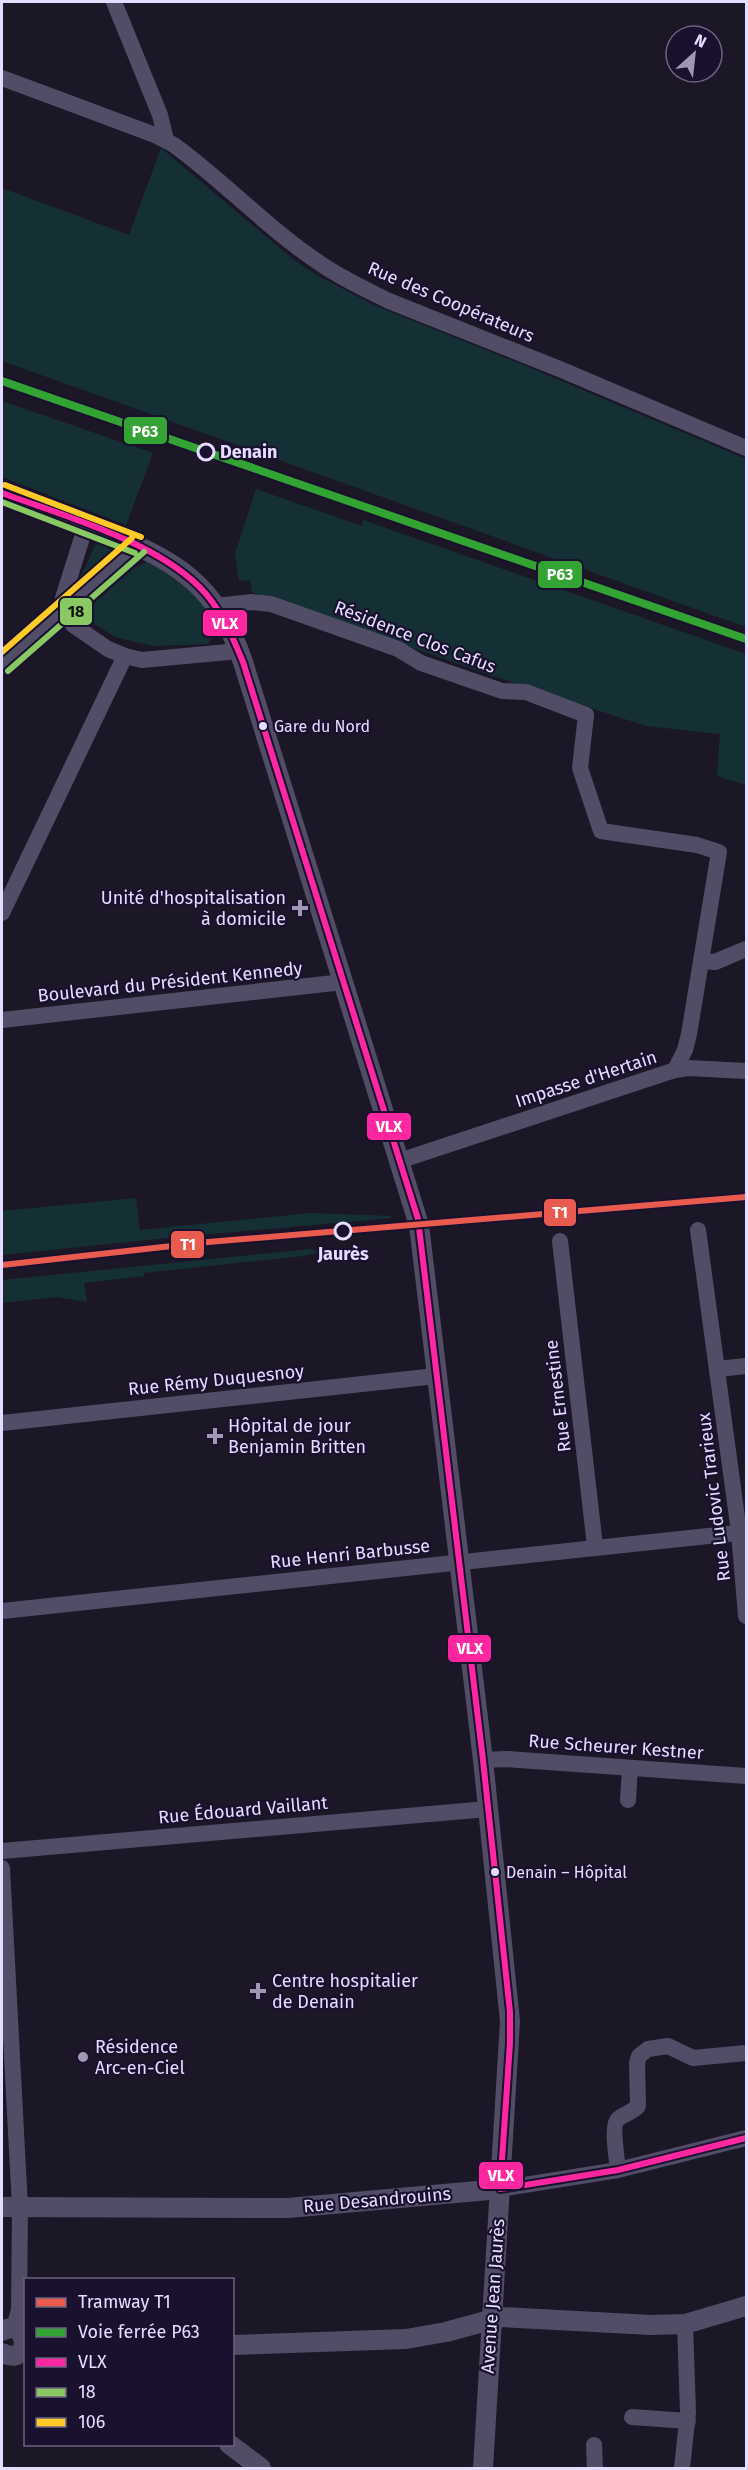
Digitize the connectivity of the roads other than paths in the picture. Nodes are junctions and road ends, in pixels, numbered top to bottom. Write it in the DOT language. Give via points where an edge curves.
graph roads {
  1 [pos="114,2"];
  2 [pos="2,78"];
  3 [pos="166,140"];
  4 [pos="747,448"];
  5 [pos="2,492"];
  6 [pos="86,525"];
  7 [pos="138,545"];
  8 [pos="216,606"];
  9 [pos="64,611"];
  10 [pos="239,651"];
  11 [pos="125,656"];
  12 [pos="2,664"];
  13 [pos="719,852"];
  14 [pos="2,913"];
  15 [pos="747,949"];
  16 [pos="708,961"];
  17 [pos="747,962"];
  18 [pos="344,982"];
  19 [pos="2,1020"];
  20 [pos="675,1070"];
  21 [pos="747,1071"];
  22 [pos="399,1161"];
  23 [pos="698,1230"];
  24 [pos="560,1240"];
  25 [pos="747,1366"];
  26 [pos="718,1370"];
  27 [pos="436,1376"];
  28 [pos="2,1423"];
  29 [pos="743,1532"];
  30 [pos="596,1546"];
  31 [pos="458,1562"];
  32 [pos="2,1611"];
  33 [pos="747,1616"];
  34 [pos="483,1760"];
  35 [pos="630,1768"];
  36 [pos="747,1776"];
  37 [pos="628,1800"];
  38 [pos="488,1809"];
  39 [pos="2,1851"];
  40 [pos="2,1868"];
  41 [pos="747,2053"];
  42 [pos="747,2138"];
  43 [pos="618,2170"];
  44 [pos="500,2188"];
  45 [pos="11,2207"];
  46 [pos="747,2306"];
  47 [pos="492,2318"];
  48 [pos="685,2324"];
  49 [pos="5,2330"];
  50 [pos="234,2345"];
  51 [pos="2,2353"];
  52 [pos="632,2417"];
  53 [pos="688,2421"];
  54 [pos="594,2445"];
  55 [pos="230,2446"];
  56 [pos="261,2469"];
  57 [pos="483,2469"];
  58 [pos="595,2469"];
  59 [pos="682,2469"];
  1 -- 3 [label="street" via="160,115"];
  2 -- 3 [label="street, Rue des Coopérateurs"];
  3 -- 4 [label="street, Rue des Coopérateurs" via="296,246 347,279 389,301"];
  5 -- 6 [label="street, Avenue Jean Jaurès"];
  6 -- 7 [label="street, Avenue Jean Jaurès"];
  6 -- 9 [label="street" via="66,584"];
  7 -- 8 [label="street, Avenue Jean Jaurès" via="178,568"];
  7 -- 9 [label="street"];
  8 -- 10 [label="street, Avenue Jean Jaurès"];
  8 -- 13 [label="street, Résidence Clos Cafus" via="271,604 398,649 421,663 502,691 526,692 586,715 580,768 601,831 697,845"];
  9 -- 11 [label="street" via="73,625"];
  9 -- 12 [label="street"];
  10 -- 11 [label="street" via="150,660"];
  10 -- 18 [label="street, Avenue Jean Jaurès"];
  11 -- 14 [label="street"];
  13 -- 16 [label="street, Impasse d'Hertain"];
  15 -- 16 [label="street"];
  16 -- 17 [label="street"];
  16 -- 20 [label="street, Impasse d'Hertain" via="687,1042"];
  18 -- 19 [label="street, Boulevard du Président Kennedy"];
  18 -- 22 [label="street, Avenue Jean Jaurès"];
  20 -- 21 [label="street"];
  20 -- 22 [label="street, Impasse d'Hertain"];
  22 -- 27 [label="street, Avenue Jean Jaurès" via="419,1225"];
  23 -- 26 [label="street, Rue Ludovic Trarieux"];
  24 -- 30 [label="street, Rue Ernestine"];
  25 -- 26 [label="street"];
  26 -- 29 [label="street, Rue Ludovic Trarieux"];
  27 -- 28 [label="street, Rue Rémy Duquesnoy"];
  27 -- 31 [label="street, Avenue Jean Jaurès"];
  29 -- 30 [label="street, Rue Henri Barbusse"];
  29 -- 33 [label="street, Rue Ludovic Trarieux"];
  30 -- 31 [label="street, Rue Henri Barbusse"];
  31 -- 32 [label="street, Rue Henri Barbusse"];
  31 -- 34 [label="street, Avenue Jean Jaurès"];
  34 -- 35 [label="street, Rue Scheurer Kestner"];
  34 -- 38 [label="street, Avenue Jean Jaurès"];
  35 -- 36 [label="street, Rue Scheurer Kestner"];
  35 -- 37 [label="street"];
  38 -- 39 [label="street, Rue Édouard Vaillant"];
  38 -- 44 [label="street, Avenue Jean Jaurès" via="510,2031"];
  40 -- 45 [label="street"];
  41 -- 43 [label="street" via="693,2058 662,2046 642,2053 637,2063 638,2106 615,2123"];
  42 -- 43 [label="street, Rue Desandrouins"];
  43 -- 44 [label="street, Rue Desandrouins"];
  44 -- 45 [label="street, Rue Desandrouins" via="288,2208"];
  44 -- 47 [label="street, Avenue Jean Jaurès"];
  45 -- 49 [label="street" via="19,2310"];
  46 -- 48 [label="street"];
  47 -- 48 [label="street"];
  47 -- 50 [label="street" via="406,2339"];
  47 -- 57 [label="street, Avenue Jean Jaurès"];
  48 -- 53 [label="street"];
  49 -- 51 [label="street" via="23,2336 23,2347 13,2356"];
  52 -- 53 [label="street"];
  53 -- 59 [label="street"];
  54 -- 58 [label="street"];
  55 -- 56 [label="street"];
}
